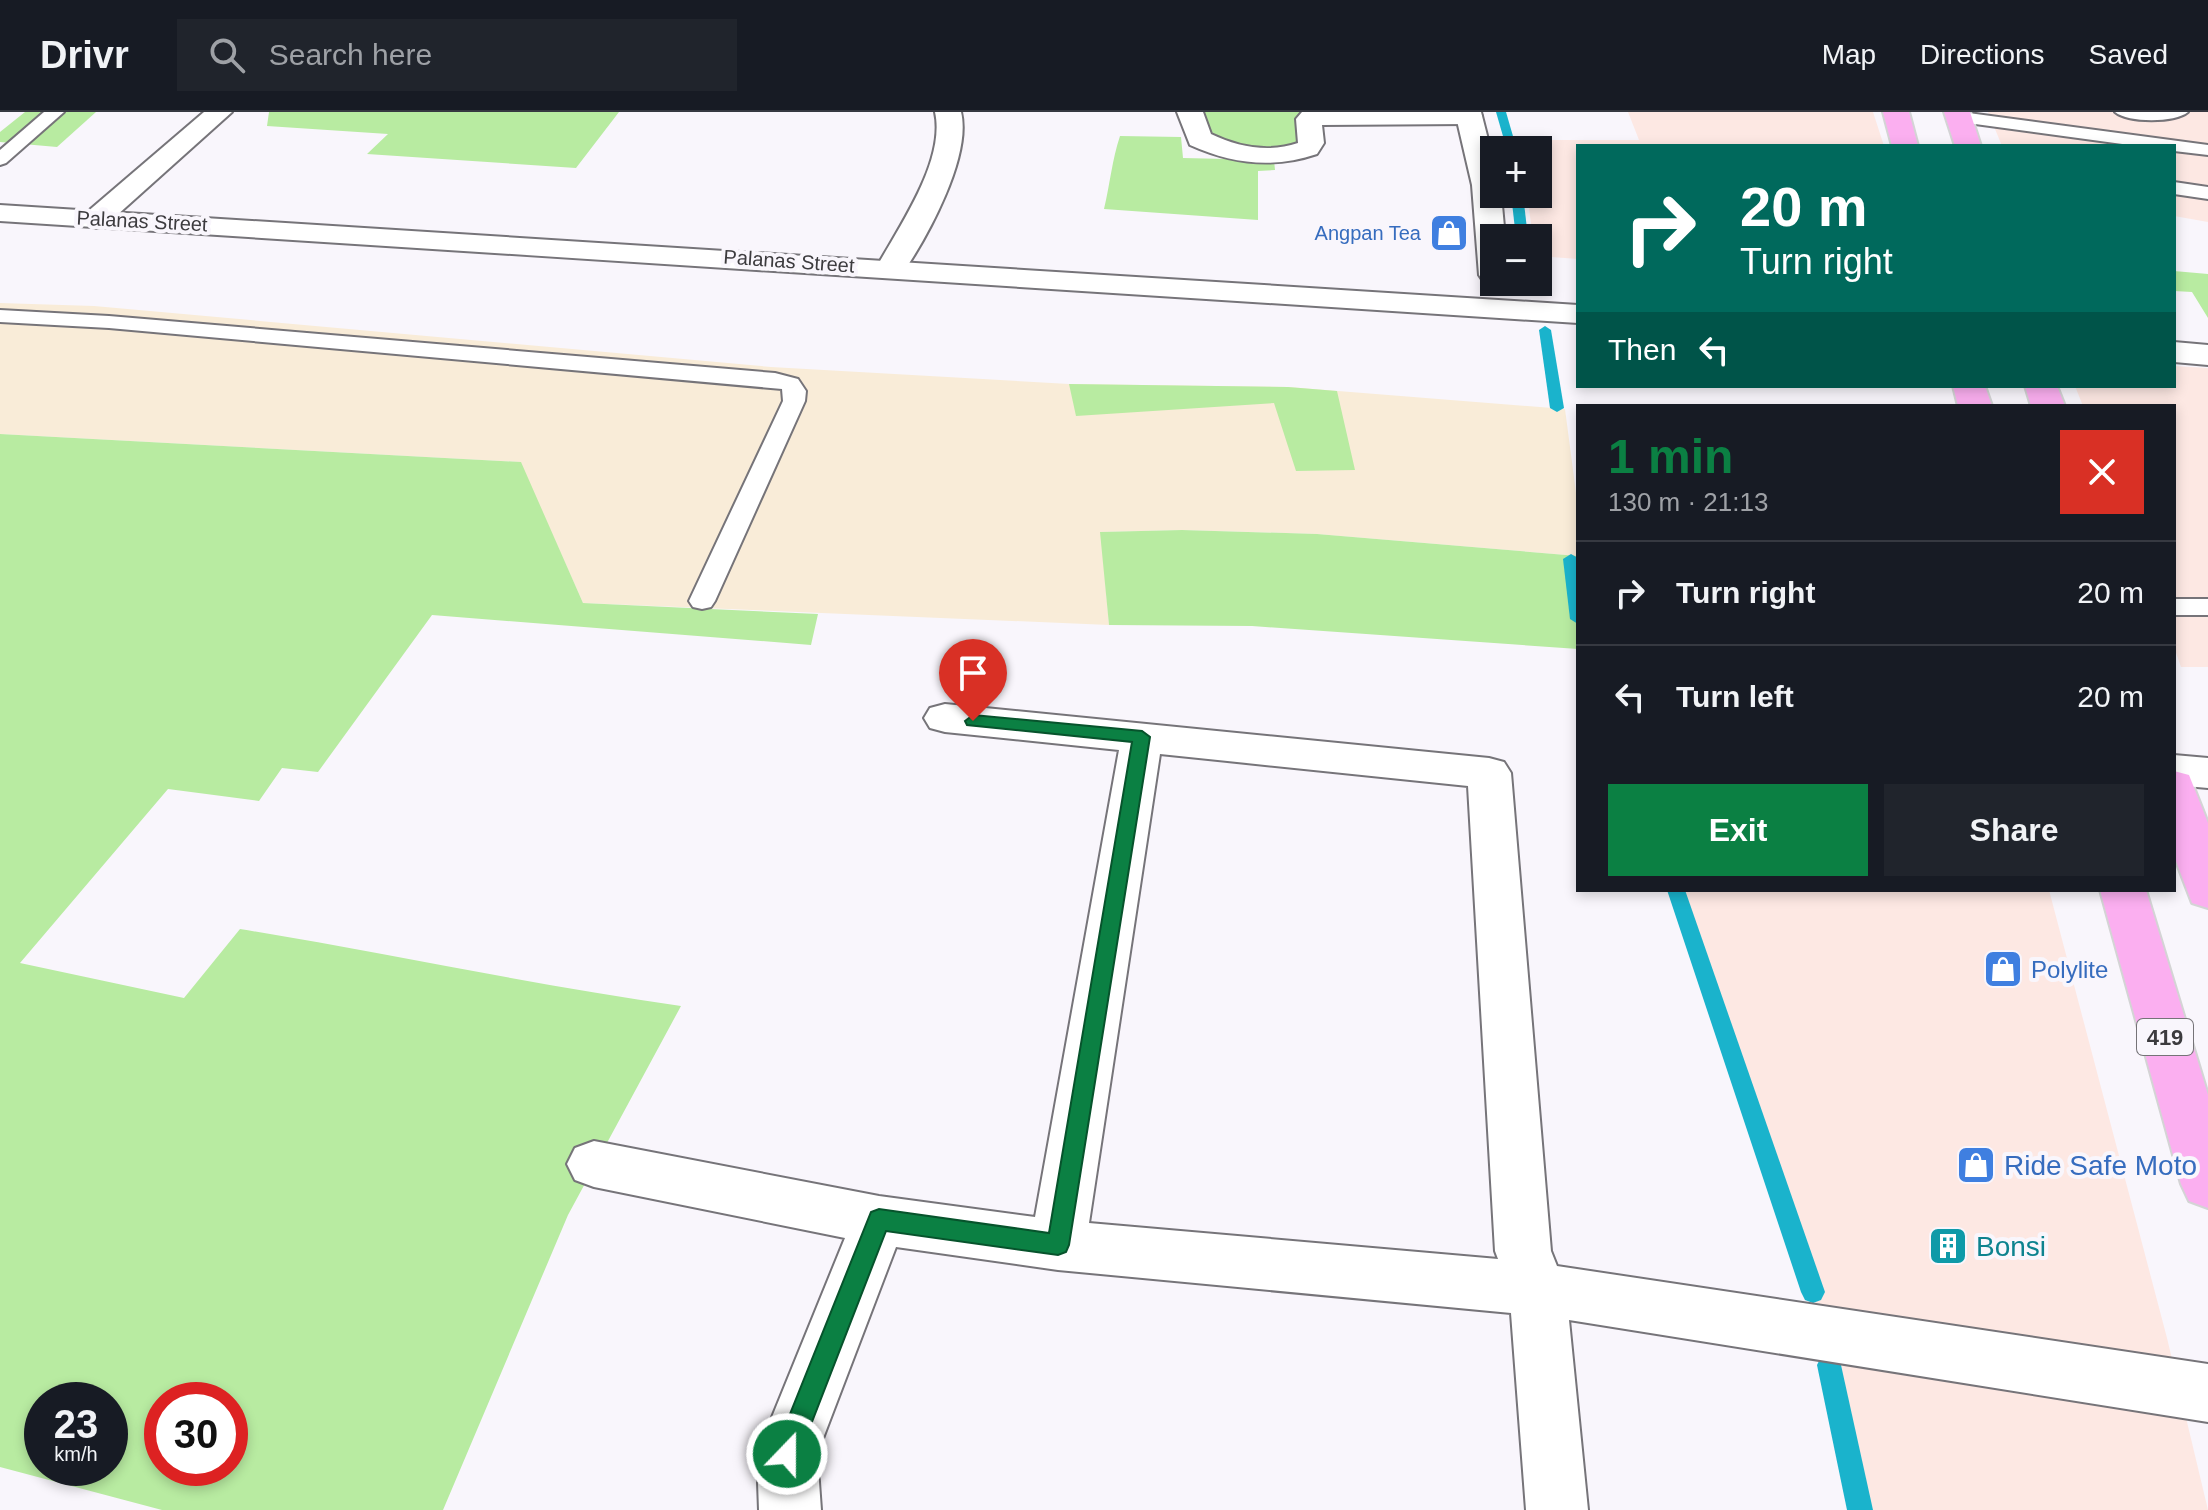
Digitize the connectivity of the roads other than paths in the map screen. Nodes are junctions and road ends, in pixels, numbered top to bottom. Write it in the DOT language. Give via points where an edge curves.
graph roads {
  1 [pos="55,112"];
  2 [pos="219,112"];
  3 [pos="948,112"];
  4 [pos="1190,112"];
  5 [pos="1896,112"];
  6 [pos="2124,112"];
  7 [pos="2179,112"];
  8 [pos="1468,114"];
  9 [pos="1958,114"];
  10 [pos="2115,142"];
  11 [pos="1904,144"];
  12 [pos="1967,144"];
  13 [pos="2138,144"];
  14 [pos="2176,147"];
  15 [pos="2208,150"];
  16 [pos="0,159"];
  17 [pos="2176,188"];
  18 [pos="2208,193"];
  19 [pos="0,213"];
  20 [pos="96,219"];
  21 [pos="1489,224"];
  22 [pos="891,268"];
  23 [pos="1480,295"];
  24 [pos="1496,296"];
  25 [pos="1576,314"];
  26 [pos="0,316"];
  27 [pos="2176,352"];
  28 [pos="2208,355"];
  29 [pos="702,601"];
  30 [pos="2176,607"];
  31 [pos="2208,607"];
  32 [pos="945,718"];
  33 [pos="1142,737"];
  34 [pos="2176,770"];
  35 [pos="2208,773"];
  36 [pos="2176,792"];
  37 [pos="2208,891"];
  38 [pos="2124,892"];
  39 [pos="594,1164"];
  40 [pos="2208,1184"];
  41 [pos="879,1220"];
  42 [pos="1058,1245"];
  43 [pos="1538,1289"];
  44 [pos="2208,1393"];
  45 [pos="790,1510"];
  46 [pos="1557,1510"];
  1 -- 16 [label="lane"];
  2 -- 20 [label="street"];
  3 -- 22 [label="street" via="945,160"];
  4 -- 8 [label="street" via="1199,139 1212,146 1271,155 1308,148 1312,117"];
  5 -- 11 [label="highway"];
  6 -- 7 [label="lane"];
  8 -- 21 [label="street" via="1485,175"];
  9 -- 10 [label="lane"];
  9 -- 12 [label="highway"];
  10 -- 13 [label="lane"];
  14 -- 15 [label="lane"];
  17 -- 18 [label="lane"];
  19 -- 20 [label="street, Palanas Street"];
  20 -- 22 [label="street, Palanas Street"];
  22 -- 23 [label="street, Palanas Street"];
  24 -- 25 [label="street, Palanas Street"];
  26 -- 29 [label="lane" via="790,384 794,401"];
  27 -- 28 [label="street"];
  30 -- 31 [label="lane"];
  32 -- 33 [label="street"];
  33 -- 42 [label="street"];
  33 -- 43 [label="street" via="1489,773 1523,1251"];
  34 -- 35 [label="street"];
  36 -- 37 [label="highway"];
  38 -- 40 [label="highway, 419"];
  39 -- 41 [label="street"];
  41 -- 42 [label="street"];
  41 -- 45 [label="street" via="787,1454"];
  42 -- 43 [label="street"];
  43 -- 44 [label="street"];
  43 -- 46 [label="street"];
}
